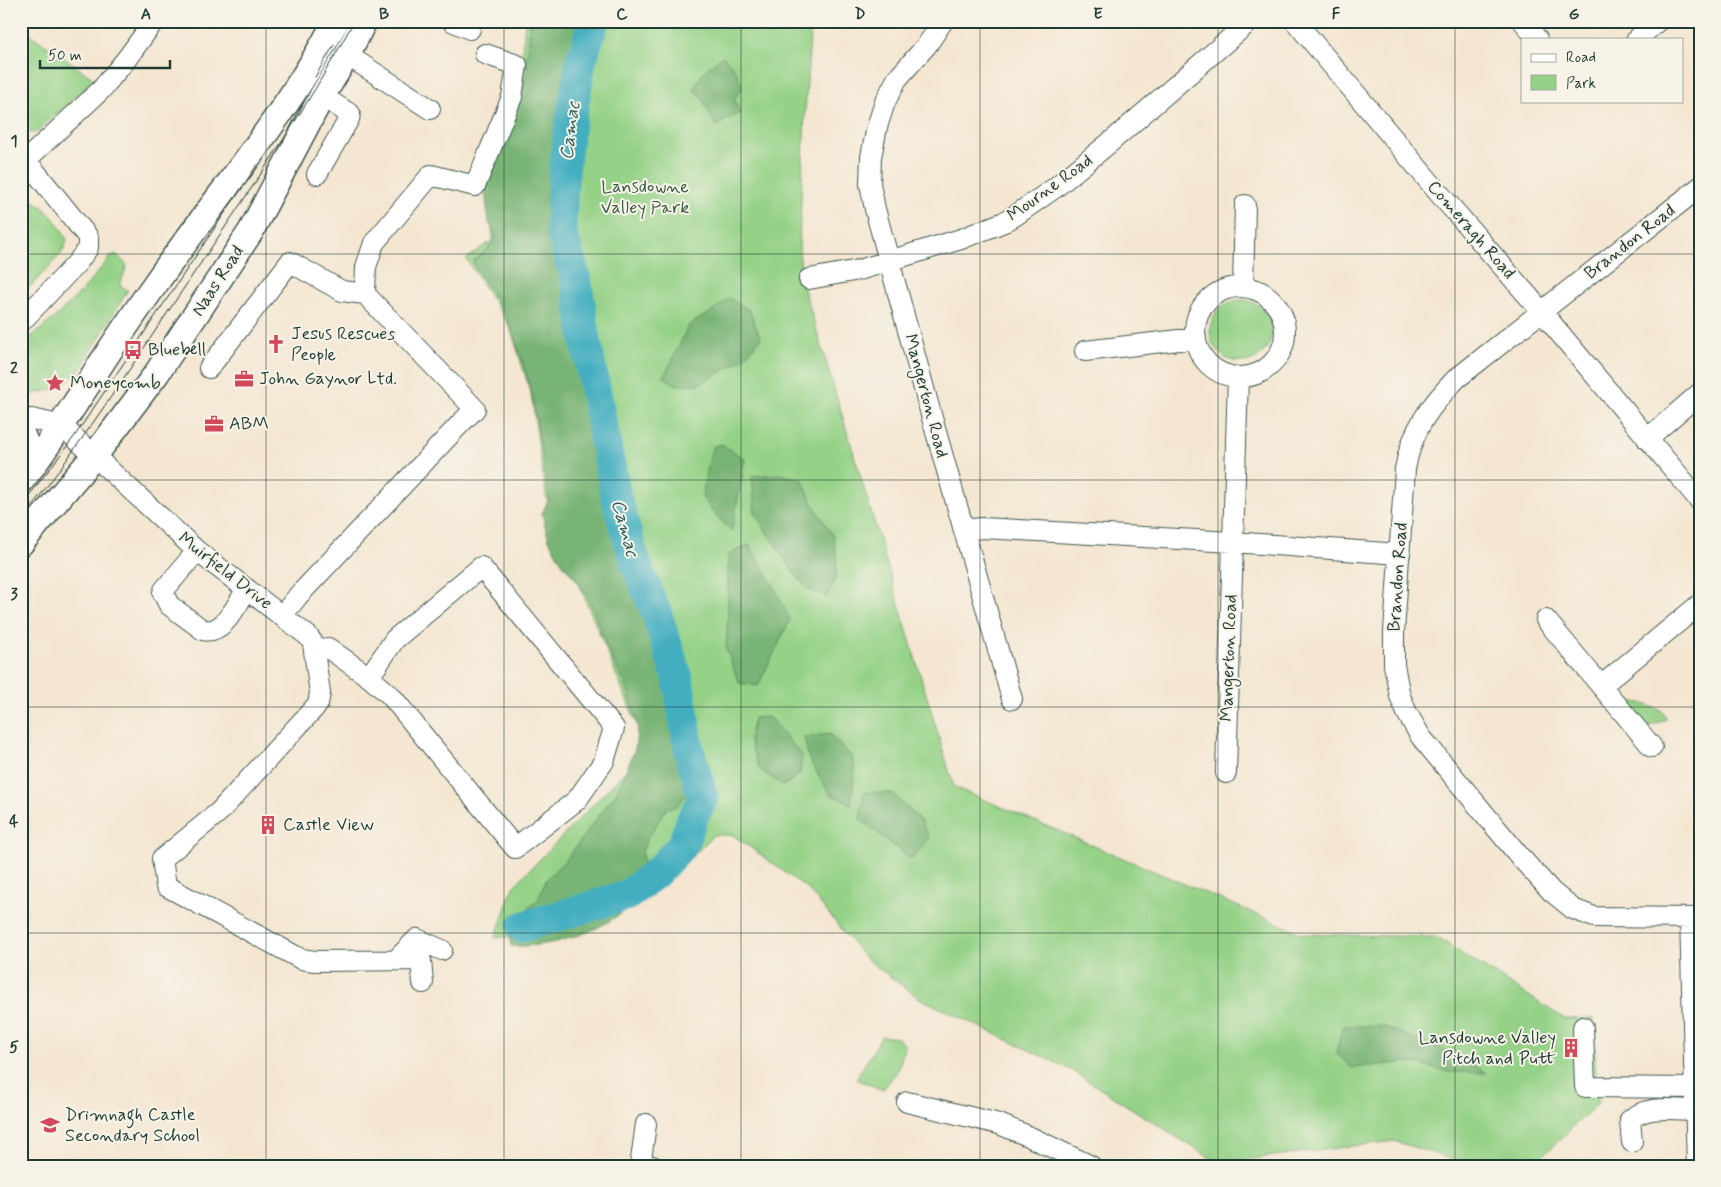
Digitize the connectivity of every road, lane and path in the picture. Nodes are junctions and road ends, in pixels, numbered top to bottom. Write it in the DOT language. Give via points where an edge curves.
graph roads {
  1 [pos="154,21"];
  2 [pos="336,21"];
  3 [pos="364,21"];
  4 [pos="943,21"];
  5 [pos="1250,21"];
  6 [pos="1295,21"];
  7 [pos="1523,21"];
  8 [pos="1658,21"];
  9 [pos="1536,38"];
  10 [pos="1638,38"];
  11 [pos="347,54"];
  12 [pos="485,54"];
  13 [pos="322,96"];
  14 [pos="430,108"];
  15 [pos="24,157"];
  16 [pos="316,174"];
  17 [pos="1700,187"];
  18 [pos="1245,205"];
  19 [pos="889,261"];
  20 [pos="809,279"];
  21 [pos="1243,287"];
  22 [pos="365,294"];
  23 [pos="1542,312"];
  24 [pos="23,318"];
  25 [pos="1196,338"];
  26 [pos="1085,351"];
  27 [pos="209,368"];
  28 [pos="1238,377"];
  29 [pos="1700,393"];
  30 [pos="21,420"];
  31 [pos="62,426"];
  32 [pos="21,433"];
  33 [pos="1647,439"];
  34 [pos="95,455"];
  35 [pos="25,476"];
  36 [pos="1700,501"];
  37 [pos="964,530"];
  38 [pos="1232,542"];
  39 [pos="21,543"];
  40 [pos="197,551"];
  41 [pos="1400,554"];
  42 [pos="247,589"];
  43 [pos="1700,604"];
  44 [pos="282,616"];
  45 [pos="1546,620"];
  46 [pos="314,651"];
  47 [pos="364,674"];
  48 [pos="1601,686"];
  49 [pos="1012,699"];
  50 [pos="1652,747"];
  51 [pos="1226,773"];
  52 [pos="1695,918"];
  53 [pos="442,950"];
  54 [pos="396,960"];
  55 [pos="423,983"];
  56 [pos="1583,1027"];
  57 [pos="1695,1088"];
  58 [pos="907,1102"];
  59 [pos="1696,1110"];
  60 [pos="646,1124"];
  61 [pos="1632,1142"];
  62 [pos="652,1166"];
  63 [pos="1091,1166"];
  64 [pos="1698,1166"];
  1 -- 15 [label="street" via="100,90"];
  2 -- 31 [label="main road" via="285,105 145,298"];
  3 -- 11 [label="main road, Naas Road"];
  4 -- 19 [label="street, Mangerton Road" via="897,79 877,127 870,184"];
  5 -- 19 [label="street, Mourne Road" via="1056,188 1016,215 961,239"];
  6 -- 23 [label="street, Comeragh Road"];
  7 -- 9 [label="street"];
  8 -- 10 [label="street"];
  11 -- 13 [label="main road, Naas Road"];
  11 -- 14 [label="street"];
  12 -- 22 [label="street" via="517,65 512,97 475,186 431,176 374,243 366,267"];
  13 -- 16 [label="street" via="350,114"];
  13 -- 34 [label="main road, Naas Road" via="250,231 157,373"];
  15 -- 24 [label="street" via="88,237 88,248"];
  17 -- 23 [label="street, Brandon Road"];
  18 -- 21 [label="street"];
  19 -- 20 [label="street, Mourne Road"];
  19 -- 37 [label="street, Mangerton Road"];
  21 -- 25 [label="street" via="1224,290 1208,301 1198,318"];
  21 -- 28 [label="street" via="1264,293 1272,300 1284,318 1285,334 1276,360 1259,373"];
  22 -- 27 [label="street" via="342,291 290,262"];
  22 -- 44 [label="street" via="475,409"];
  23 -- 33 [label="street, Comeragh Road"];
  23 -- 41 [label="street, Brandon Road" via="1456,380 1425,415 1407,456"];
  25 -- 26 [label="street"];
  25 -- 28 [label="street" via="1198,348 1210,365"];
  28 -- 38 [label="street, Mangerton Road"];
  29 -- 33 [label="street"];
  30 -- 31 [label="street" via="32,419"];
  31 -- 34 [label="street, Muirfield Drive"];
  31 -- 35 [label="main road"];
  32 -- 35 [label="main road" via="29,454"];
  33 -- 36 [label="street, Comeragh Road"];
  34 -- 39 [label="main road, Naas Road"];
  34 -- 40 [label="street, Muirfield Drive"];
  37 -- 38 [label="street" via="982,528"];
  37 -- 49 [label="street, Mangerton Road"];
  38 -- 41 [label="street"];
  38 -- 51 [label="street, Mangerton Road"];
  40 -- 42 [label="street, Muirfield Drive"];
  40 -- 42 [label="street" via="164,590 169,605 208,631 222,625"];
  41 -- 52 [label="street, Brandon Road" via="1394,665 1400,696 1420,737 1521,858 1552,892 1573,909 1594,917"];
  42 -- 44 [label="street, Muirfield Drive"];
  43 -- 48 [label="street"];
  44 -- 46 [label="street, Muirfield Drive" via="308,636"];
  45 -- 48 [label="street"];
  46 -- 47 [label="street" via="328,648"];
  46 -- 54 [label="street" via="320,693 318,704 219,812 162,859 166,886 301,959"];
  47 -- 47 [label="street" via="395,639 481,567 614,728 604,761 577,800 515,848 391,696"];
  48 -- 50 [label="street"];
  52 -- 57 [label="street"];
  53 -- 54 [label="street" via="418,933"];
  54 -- 55 [label="street" via="421,960"];
  56 -- 57 [label="street" via="1585,1088"];
  57 -- 59 [label="street"];
  58 -- 63 [label="street" via="999,1124"];
  59 -- 61 [label="street" via="1647,1110 1637,1114 1630,1120"];
  59 -- 64 [label="street"];
  60 -- 62 [label="street" via="641,1160"];
}
